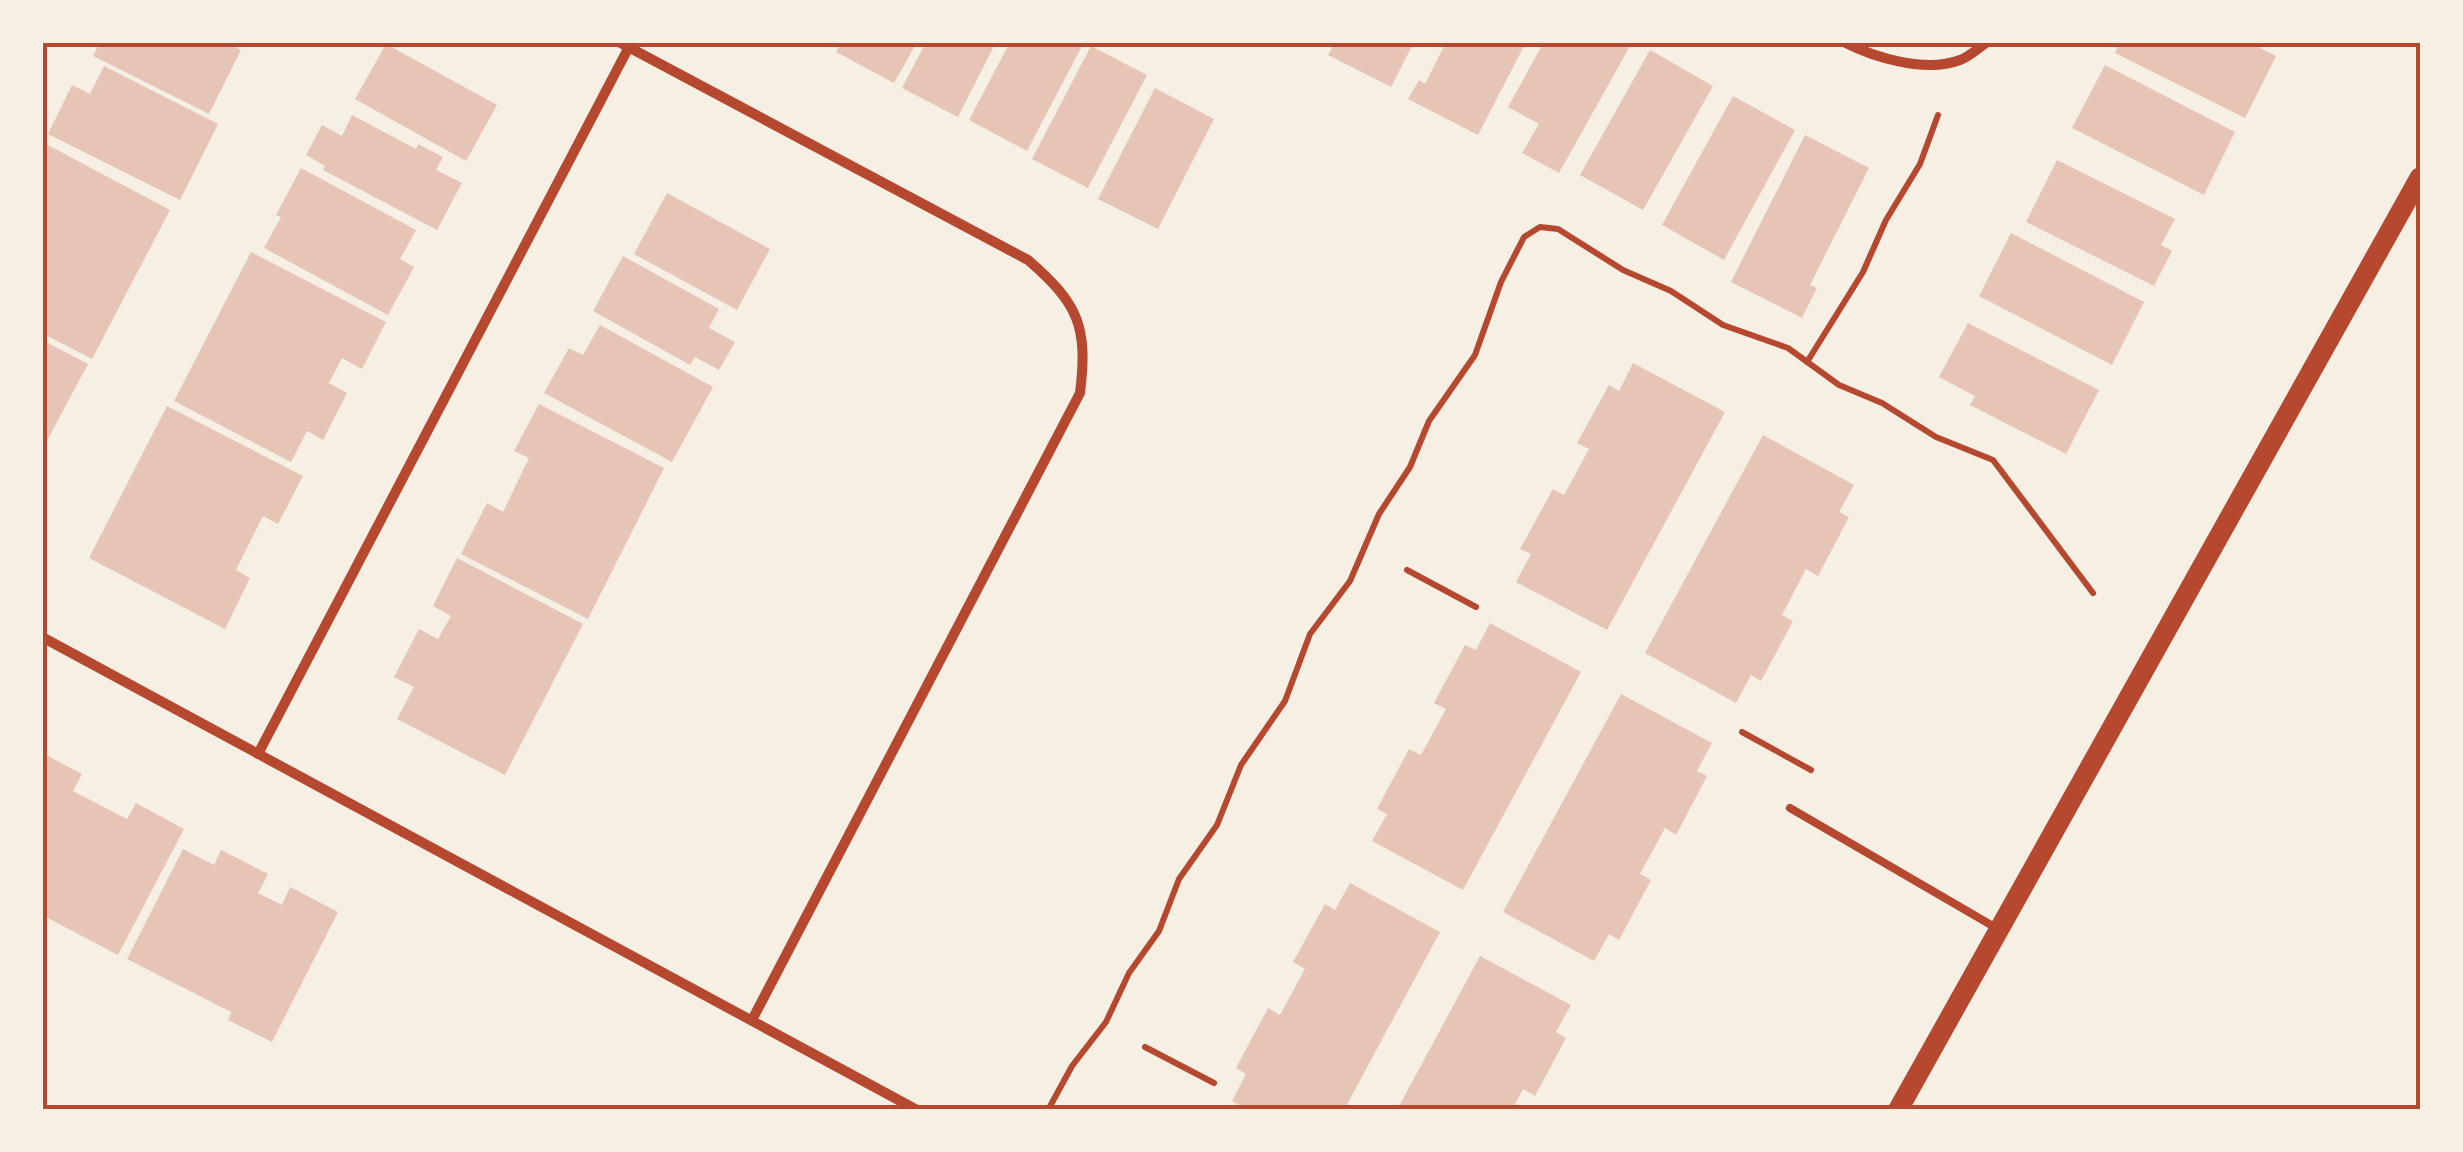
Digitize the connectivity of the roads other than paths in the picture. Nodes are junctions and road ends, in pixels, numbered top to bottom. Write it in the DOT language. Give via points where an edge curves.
graph roads {
  1 [pos="1844,42"];
  2 [pos="1986,42"];
  3 [pos="627,44"];
  4 [pos="2420,177"];
  5 [pos="42,637"];
  6 [pos="258,754"];
  7 [pos="1790,808"];
  8 [pos="1998,928"];
  9 [pos="752,1020"];
  10 [pos="917,1110"];
  11 [pos="1898,1110"];
  1 -- 2 [label="street" via="1870,56 1920,65 1960,61"];
  3 -- 6 [label="street"];
  3 -- 9 [label="street" via="1028,260 1073,307 1085,351 1080,393"];
  4 -- 8 [label="main road"];
  5 -- 6 [label="street"];
  6 -- 9 [label="street"];
  7 -- 8 [label="lane"];
  8 -- 11 [label="main road"];
  9 -- 10 [label="street"];
}
